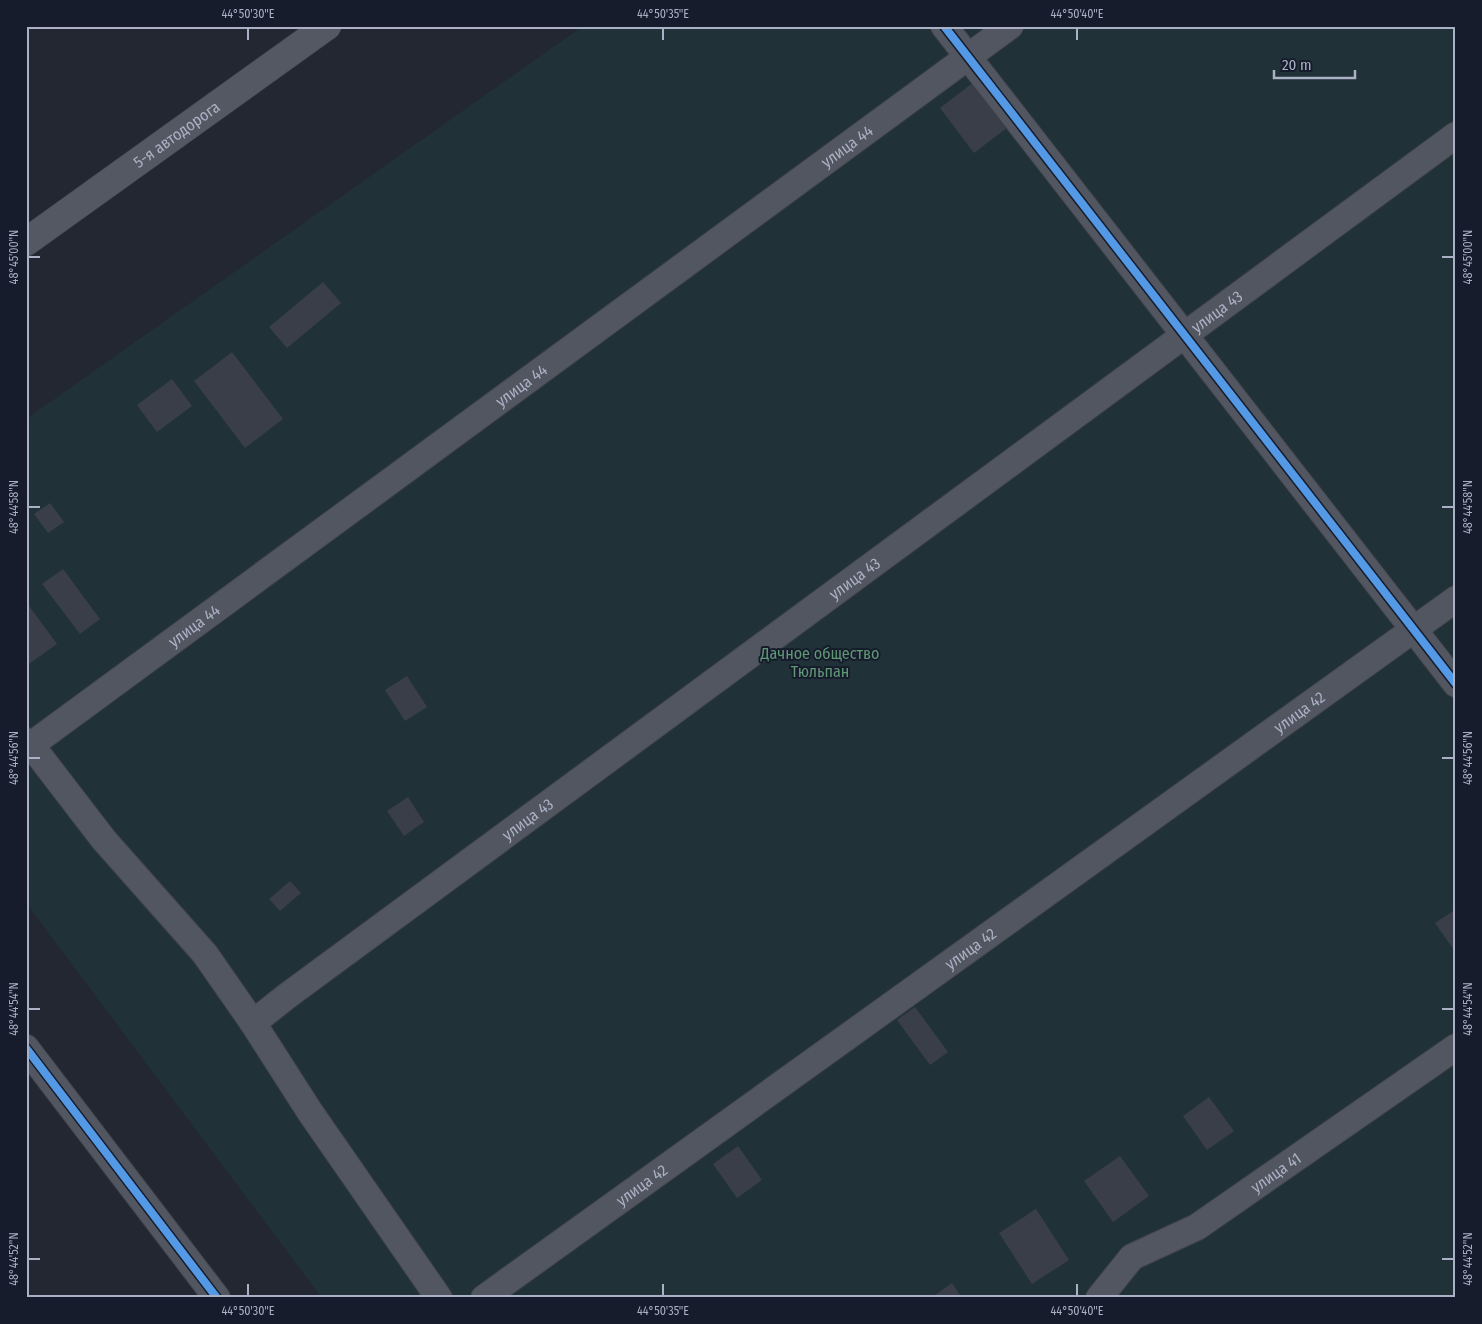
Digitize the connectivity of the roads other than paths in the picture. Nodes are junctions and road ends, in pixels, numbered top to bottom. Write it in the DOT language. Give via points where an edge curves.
graph roads {
  1 [pos="327,26"];
  2 [pos="944,26"];
  3 [pos="1010,26"];
  4 [pos="968,57"];
  5 [pos="1456,135"];
  6 [pos="26,242"];
  7 [pos="1185,336"];
  8 [pos="1456,599"];
  9 [pos="1414,630"];
  10 [pos="1456,684"];
  11 [pos="29,743"];
  12 [pos="253,1023"];
  13 [pos="1456,1047"];
  14 [pos="26,1048"];
  15 [pos="216,1298"];
  16 [pos="439,1298"];
  17 [pos="484,1298"];
  18 [pos="1100,1298"];
  1 -- 6 [label="main road, 5-я автодорога"];
  2 -- 4 [label="street"];
  3 -- 4 [label="street, улица 44"];
  4 -- 7 [label="street"];
  4 -- 11 [label="street, улица 44"];
  5 -- 7 [label="street, улица 43"];
  7 -- 9 [label="street"];
  7 -- 12 [label="street, улица 43"];
  8 -- 9 [label="street, улица 42"];
  9 -- 10 [label="street"];
  9 -- 17 [label="street, улица 42"];
  11 -- 12 [label="street" via="104,840 205,954"];
  12 -- 16 [label="street" via="310,1112"];
  13 -- 18 [label="street, улица 41" via="1197,1226 1132,1257"];
  14 -- 15 [label="street"];
}
